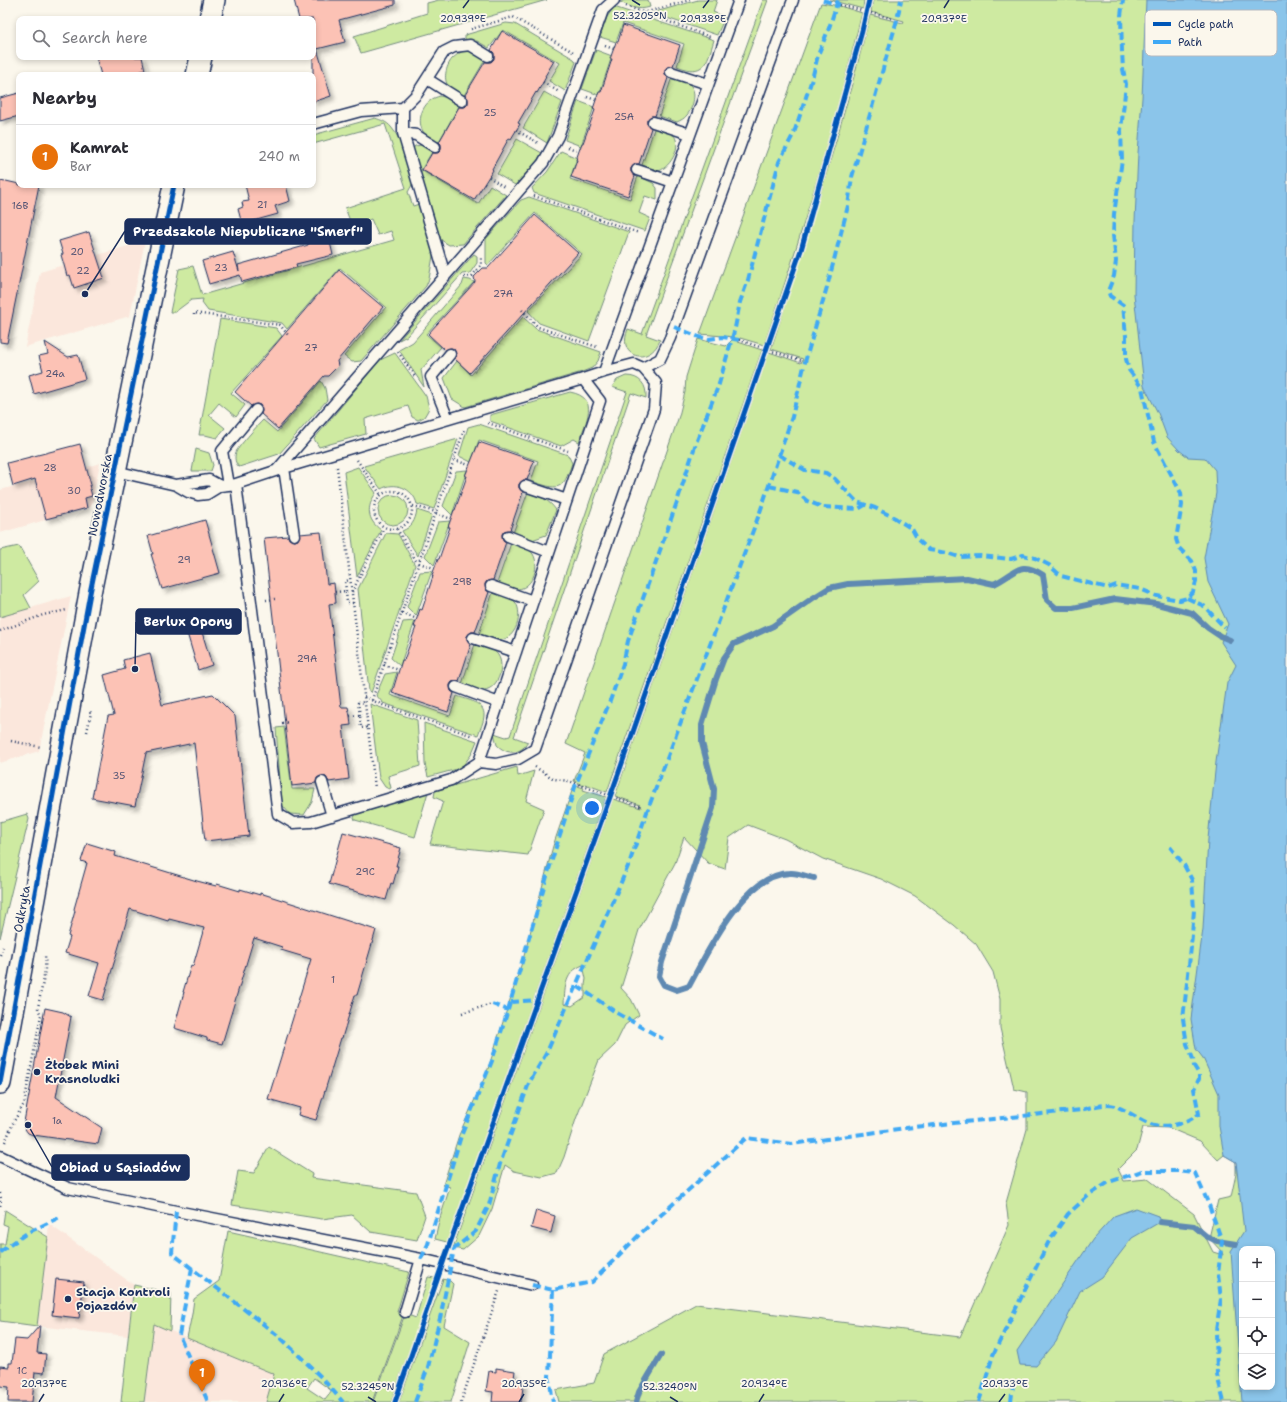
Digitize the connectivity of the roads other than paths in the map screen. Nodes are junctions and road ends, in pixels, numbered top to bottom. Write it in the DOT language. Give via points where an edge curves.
graph roads {
  1 [pos="214,0"];
  2 [pos="613,0"];
  3 [pos="739,0"];
  4 [pos="793,0"];
  5 [pos="211,16"];
  6 [pos="488,56"];
  7 [pos="200,60"];
  8 [pos="198,72"];
  9 [pos="670,72"];
  10 [pos="427,79"];
  11 [pos="708,84"];
  12 [pos="462,101"];
  13 [pos="403,108"];
  14 [pos="653,122"];
  15 [pos="316,123"];
  16 [pos="403,133"];
  17 [pos="690,134"];
  18 [pos="435,147"];
  19 [pos="637,170"];
  20 [pos="673,182"];
  21 [pos="173,188"];
  22 [pos="446,275"];
  23 [pos="450,354"];
  24 [pos="643,368"];
  25 [pos="604,372"];
  26 [pos="583,379"];
  27 [pos="256,410"];
  28 [pos="448,419"];
  29 [pos="280,469"];
  30 [pos="115,471"];
  31 [pos="228,485"];
  32 [pos="526,486"];
  33 [pos="567,500"];
  34 [pos="294,535"];
  35 [pos="508,536"];
  36 [pos="549,552"];
  37 [pos="491,586"];
  38 [pos="533,601"];
  39 [pos="473,638"];
  40 [pos="516,652"];
  41 [pos="456,687"];
  42 [pos="499,703"];
  43 [pos="479,762"];
  44 [pos="322,782"];
  45 [pos="50,809"];
  46 [pos="332,816"];
  47 [pos="0,1083"];
  48 [pos="0,1156"];
  49 [pos="421,1259"];
  50 [pos="532,1285"];
  51 [pos="405,1312"];
  1 -- 5 [label="street"];
  2 -- 22 [label="lane" via="603,10 558,136 543,163"];
  3 -- 11 [label="lane"];
  4 -- 24 [label="lane" via="670,338 660,359"];
  6 -- 10 [label="lane" via="470,45 454,46 444,52"];
  7 -- 8 [label="street"];
  9 -- 11 [label="lane"];
  10 -- 12 [label="lane"];
  10 -- 13 [label="lane"];
  11 -- 17 [label="lane"];
  13 -- 15 [label="lane" via="362,111"];
  13 -- 16 [label="lane"];
  14 -- 17 [label="lane"];
  16 -- 18 [label="lane" via="416,135"];
  16 -- 22 [label="lane"];
  17 -- 20 [label="lane"];
  19 -- 20 [label="lane"];
  20 -- 25 [label="lane"];
  21 -- 30 [label="street, Nowodworska"];
  22 -- 29 [label="lane"];
  23 -- 28 [label="lane" via="431,377"];
  24 -- 25 [label="lane" via="634,364"];
  24 -- 43 [label="lane" via="656,383 654,409 535,749 518,759 496,764"];
  25 -- 26 [label="lane"];
  26 -- 28 [label="lane"];
  26 -- 33 [label="lane" via="600,401"];
  27 -- 31 [label="lane" via="222,451"];
  28 -- 29 [label="lane"];
  29 -- 31 [label="lane"];
  29 -- 34 [label="lane"];
  30 -- 31 [label="lane" via="176,485 209,480"];
  30 -- 45 [label="street, Nowodworska"];
  31 -- 46 [label="lane" via="278,814 293,823 311,822"];
  32 -- 33 [label="lane"];
  33 -- 36 [label="lane"];
  35 -- 36 [label="lane"];
  36 -- 38 [label="lane"];
  37 -- 38 [label="lane"];
  38 -- 40 [label="lane"];
  39 -- 40 [label="lane"];
  40 -- 42 [label="lane"];
  41 -- 42 [label="lane"];
  42 -- 43 [label="lane"];
  43 -- 46 [label="lane" via="451,780"];
  44 -- 46 [label="lane"];
  45 -- 47 [label="street, Odkryta"];
  48 -- 49 [label="lane" via="68,1188"];
  49 -- 50 [label="lane"];
  49 -- 51 [label="lane"];
}
